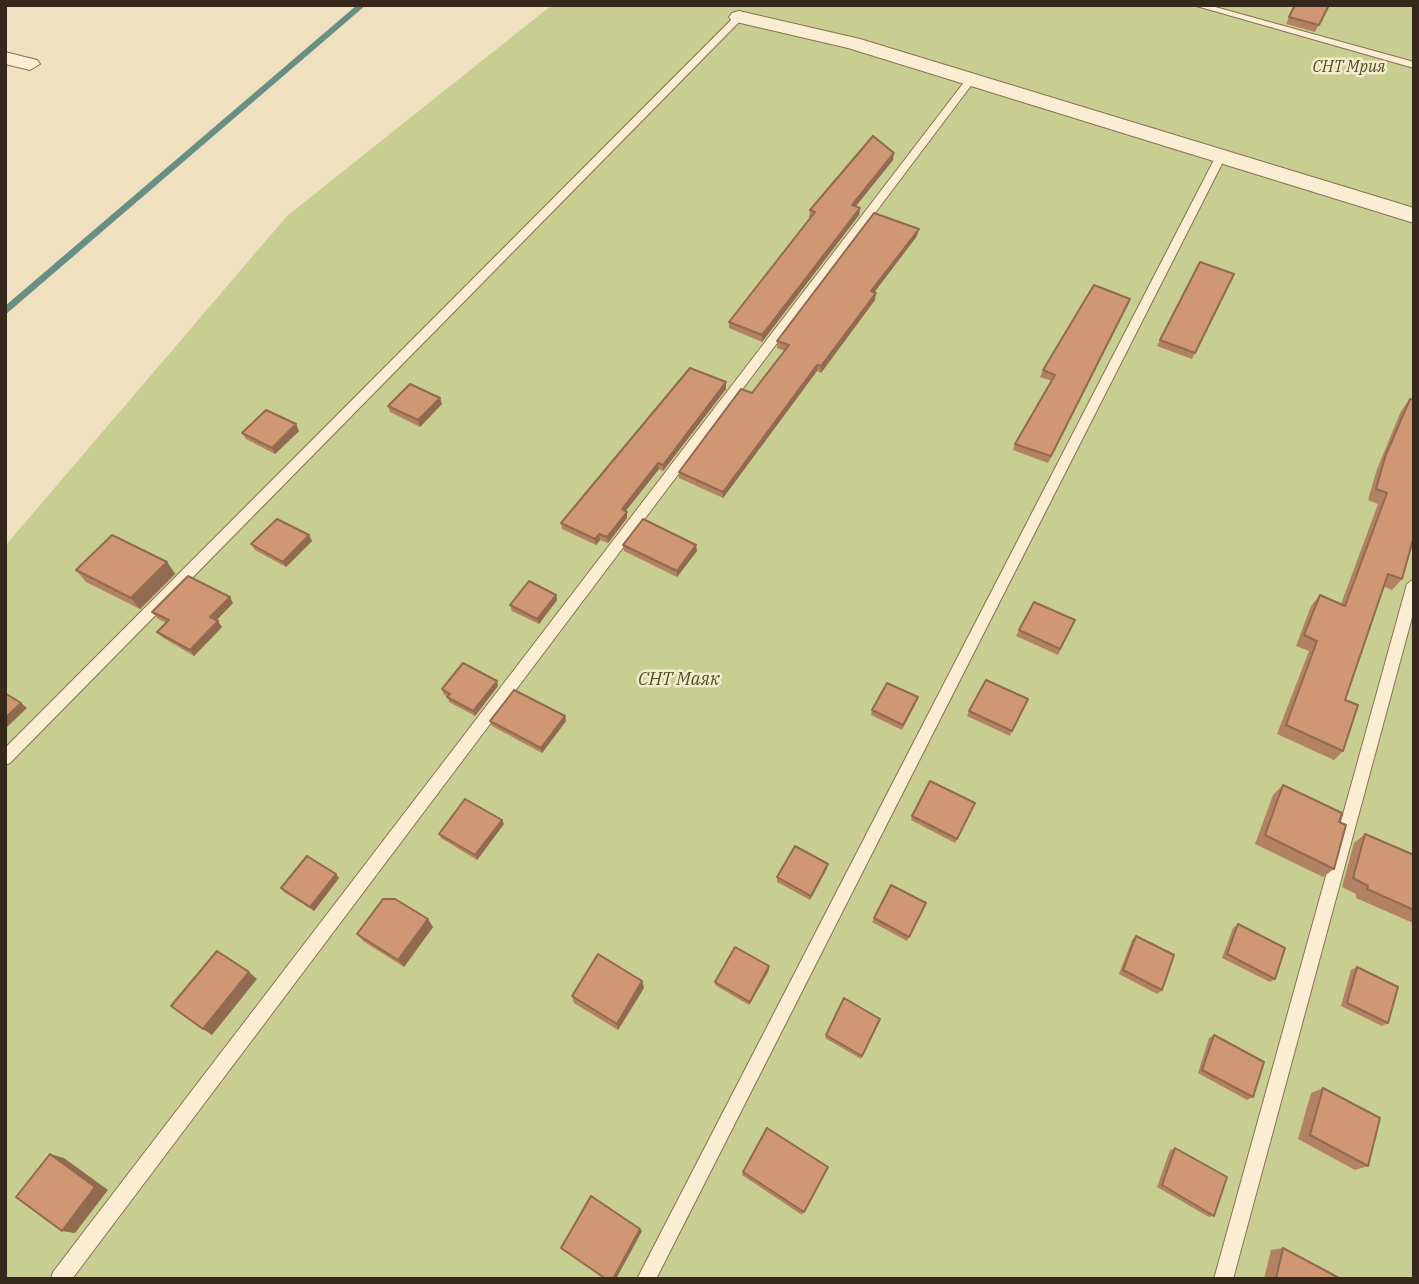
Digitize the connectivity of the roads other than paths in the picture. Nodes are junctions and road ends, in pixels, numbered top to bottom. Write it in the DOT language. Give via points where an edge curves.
graph roads {
  1 [pos="1197,5"];
  2 [pos="739,17"];
  3 [pos="5,58"];
  4 [pos="30,64"];
  5 [pos="1414,65"];
  6 [pos="971,79"];
  7 [pos="1221,156"];
  8 [pos="1414,216"];
  9 [pos="1414,584"];
  10 [pos="5,758"];
  11 [pos="60,1279"];
  12 [pos="646,1279"];
  13 [pos="1223,1279"];
  1 -- 5 [label="lane"];
  2 -- 6 [label="street" via="853,43"];
  2 -- 10 [label="lane"];
  3 -- 4 [label="street"];
  6 -- 7 [label="street"];
  6 -- 11 [label="lane"];
  7 -- 8 [label="street"];
  7 -- 12 [label="lane"];
  9 -- 13 [label="lane"];
}
